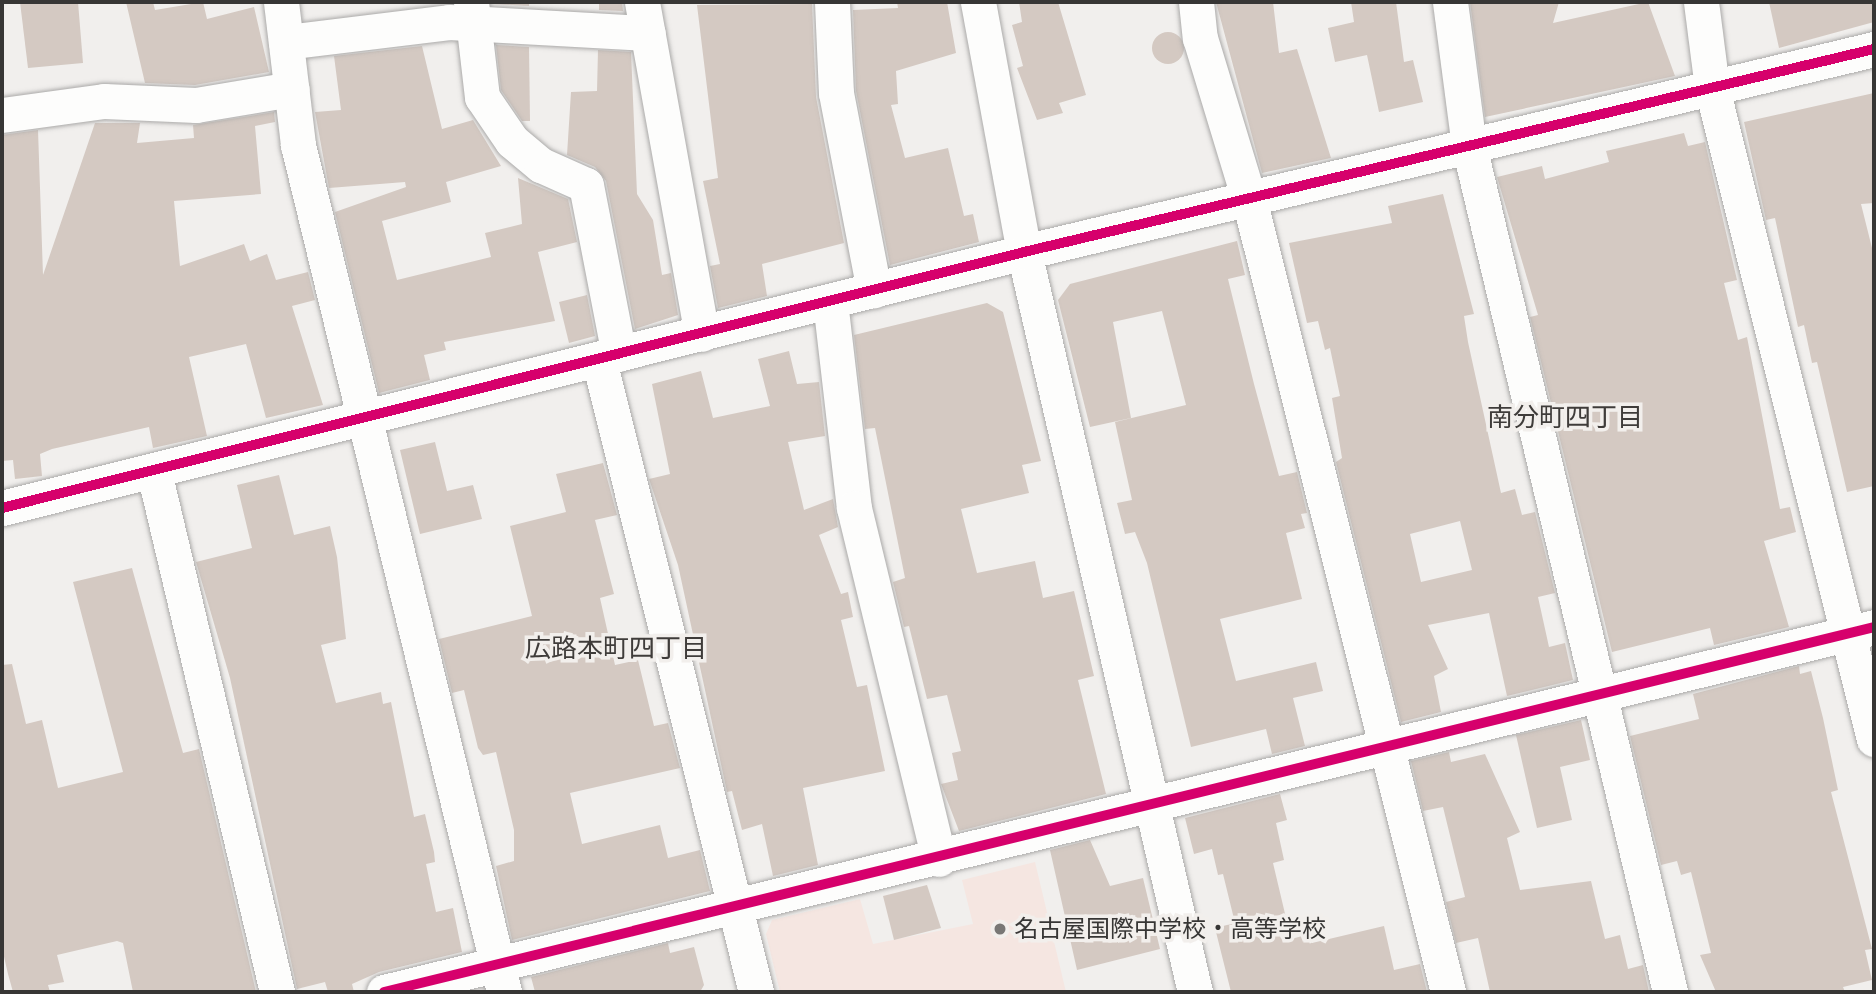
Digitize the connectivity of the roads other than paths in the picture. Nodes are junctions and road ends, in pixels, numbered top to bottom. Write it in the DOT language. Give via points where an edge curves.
graph roads {
  1 [pos="281,2"];
  2 [pos="832,2"];
  3 [pos="978,2"];
  4 [pos="1196,2"];
  5 [pos="1450,2"];
  6 [pos="1701,2"];
  7 [pos="470,13"];
  8 [pos="645,17"];
  9 [pos="286,41"];
  10 [pos="1874,49"];
  11 [pos="1712,88"];
  12 [pos="292,89"];
  13 [pos="2,115"];
  14 [pos="1469,146"];
  15 [pos="1249,199"];
  16 [pos="1024,252"];
  17 [pos="874,290"];
  18 [pos="830,301"];
  19 [pos="702,334"];
  20 [pos="609,357"];
  21 [pos="365,419"];
  22 [pos="154,472"];
  23 [pos="2,508"];
  24 [pos="1862,630"];
  25 [pos="1601,692"];
  26 [pos="1874,738"];
  27 [pos="1390,746"];
  28 [pos="1149,809"];
  29 [pos="939,859"];
  30 [pos="735,908"];
  31 [pos="500,979"];
  32 [pos="278,992"];
  33 [pos="384,992"];
  34 [pos="756,992"];
  35 [pos="1195,992"];
  36 [pos="1448,992"];
  37 [pos="1671,992"];
  1 -- 9 [label="street"];
  2 -- 17 [label="street" via="836,93"];
  3 -- 16 [label="street"];
  4 -- 15 [label="street" via="1199,38"];
  5 -- 14 [label="street"];
  6 -- 11 [label="street"];
  7 -- 8 [label="street"];
  7 -- 9 [label="street"];
  7 -- 20 [label="street" via="482,97 512,141 541,165 586,184"];
  8 -- 19 [label="street"];
  9 -- 12 [label="street"];
  10 -- 11 [label="street"];
  11 -- 14 [label="street"];
  11 -- 24 [label="street"];
  12 -- 13 [label="street" via="196,105 104,101"];
  12 -- 21 [label="street" via="298,145"];
  14 -- 15 [label="street"];
  14 -- 25 [label="street"];
  15 -- 16 [label="street"];
  15 -- 27 [label="street"];
  16 -- 17 [label="street"];
  16 -- 28 [label="street"];
  17 -- 18 [label="street"];
  18 -- 19 [label="street"];
  18 -- 29 [label="street" via="854,508"];
  19 -- 20 [label="street"];
  20 -- 21 [label="street"];
  20 -- 30 [label="street"];
  21 -- 22 [label="street"];
  21 -- 31 [label="street"];
  22 -- 23 [label="street"];
  22 -- 32 [label="street"];
  24 -- 25 [label="street"];
  24 -- 26 [label="street"];
  25 -- 27 [label="street"];
  25 -- 37 [label="street"];
  27 -- 28 [label="street"];
  27 -- 36 [label="street"];
  28 -- 29 [label="street"];
  28 -- 35 [label="street"];
  29 -- 30 [label="street"];
  30 -- 31 [label="street"];
  30 -- 34 [label="street"];
  31 -- 33 [label="street"];
}
